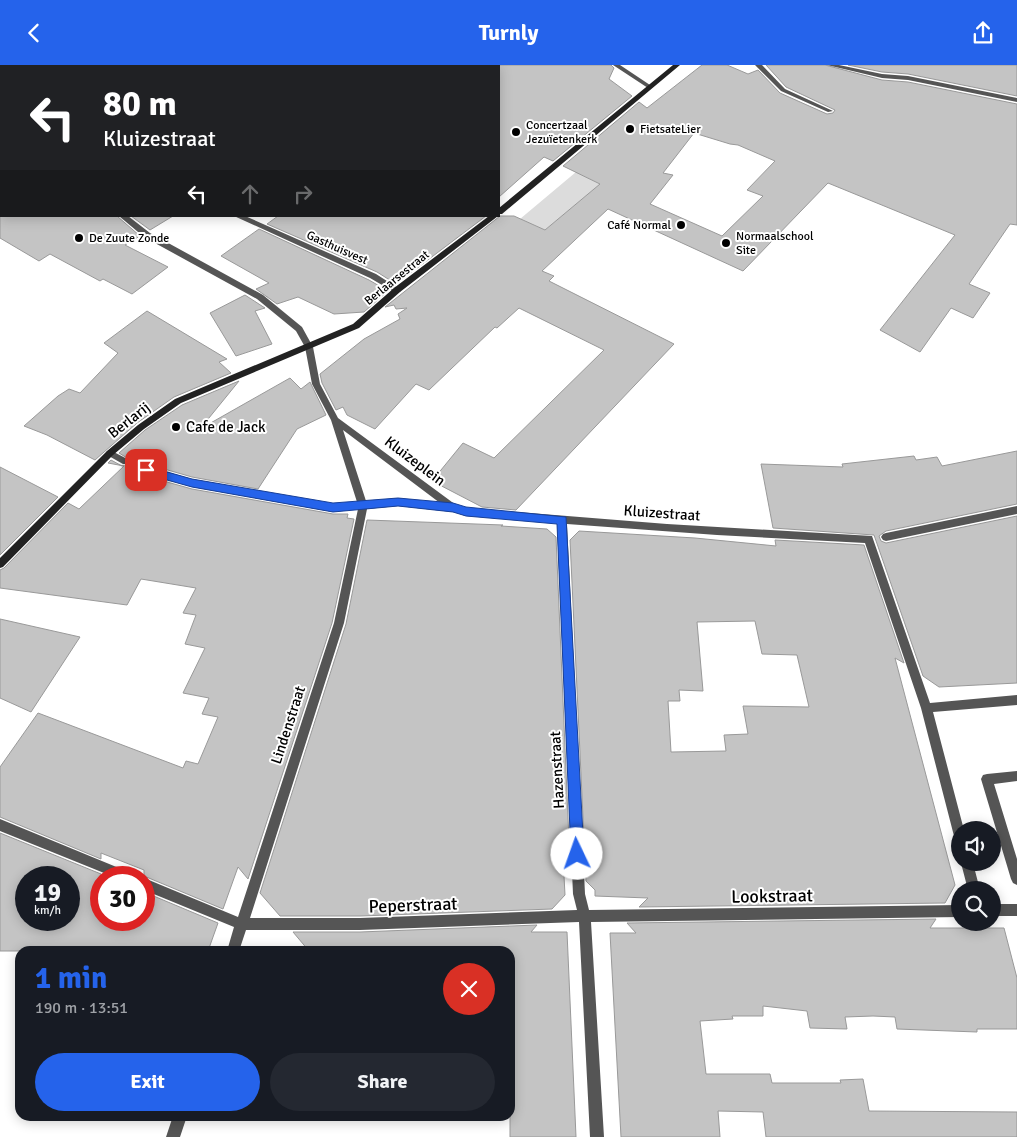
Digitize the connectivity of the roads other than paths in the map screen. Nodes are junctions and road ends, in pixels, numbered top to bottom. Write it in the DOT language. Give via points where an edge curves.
graph roads {
  1 [pos="616,65"];
  2 [pos="677,65"];
  3 [pos="758,65"];
  4 [pos="830,65"];
  5 [pos="650,87"];
  6 [pos="1017,100"];
  7 [pos="830,111"];
  8 [pos="500,211"];
  9 [pos="124,217"];
  10 [pos="240,217"];
  11 [pos="493,217"];
  12 [pos="397,290"];
  13 [pos="309,347"];
  14 [pos="335,420"];
  15 [pos="110,453"];
  16 [pos="126,462"];
  17 [pos="146,470"];
  18 [pos="363,506"];
  19 [pos="453,507"];
  20 [pos="1017,510"];
  21 [pos="562,520"];
  22 [pos="886,537"];
  23 [pos="0,564"];
  24 [pos="1017,700"];
  25 [pos="926,708"];
  26 [pos="1017,776"];
  27 [pos="956,821"];
  28 [pos="0,825"];
  29 [pos="100,866"];
  30 [pos="1017,879"];
  31 [pos="155,889"];
  32 [pos="1001,910"];
  33 [pos="1017,910"];
  34 [pos="951,911"];
  35 [pos="585,916"];
  36 [pos="241,924"];
  37 [pos="234,946"];
  38 [pos="178,1121"];
  39 [pos="173,1137"];
  40 [pos="597,1137"];
  1 -- 5 [label="street"];
  2 -- 5 [label="street"];
  3 -- 7 [label="street" via="783,90"];
  4 -- 6 [label="street"];
  5 -- 8 [label="street"];
  9 -- 13 [label="street" via="147,235 260,297 299,329"];
  10 -- 12 [label="street, Gasthuisvest" via="374,276"];
  11 -- 12 [label="street, Berlaarsestraat"];
  12 -- 13 [label="street, Berlaarsestraat" via="356,326"];
  13 -- 14 [label="street, Kluizeplein" via="316,384"];
  13 -- 15 [label="street, Berlarij" via="178,401"];
  14 -- 18 [label="street, Kluizeplein"];
  14 -- 19 [label="street, Kluizeplein"];
  15 -- 16 [label="street"];
  15 -- 23 [label="street, Berlarij"];
  17 -- 18 [label="street" via="192,483 333,507"];
  18 -- 19 [label="street, Kluizeplein" via="398,502"];
  18 -- 36 [label="street, Lindenstraat" via="338,623"];
  19 -- 21 [label="street, Kluizestraat" via="466,512"];
  20 -- 22 [label="street"];
  21 -- 25 [label="street, Kluizestraat" via="750,535 869,539"];
  21 -- 35 [label="street, Hazenstraat" via="579,894"];
  24 -- 25 [label="street"];
  25 -- 27 [label="street"];
  26 -- 30 [label="street" via="987,779"];
  28 -- 29 [label="street"];
  31 -- 36 [label="street"];
  32 -- 33 [label="street"];
  34 -- 35 [label="street, Lookstraat"];
  35 -- 36 [label="street, Peperstraat" via="360,924"];
  35 -- 40 [label="street, Hazenstraat"];
  36 -- 37 [label="street, Lindenstraat"];
  38 -- 39 [label="street"];
}
